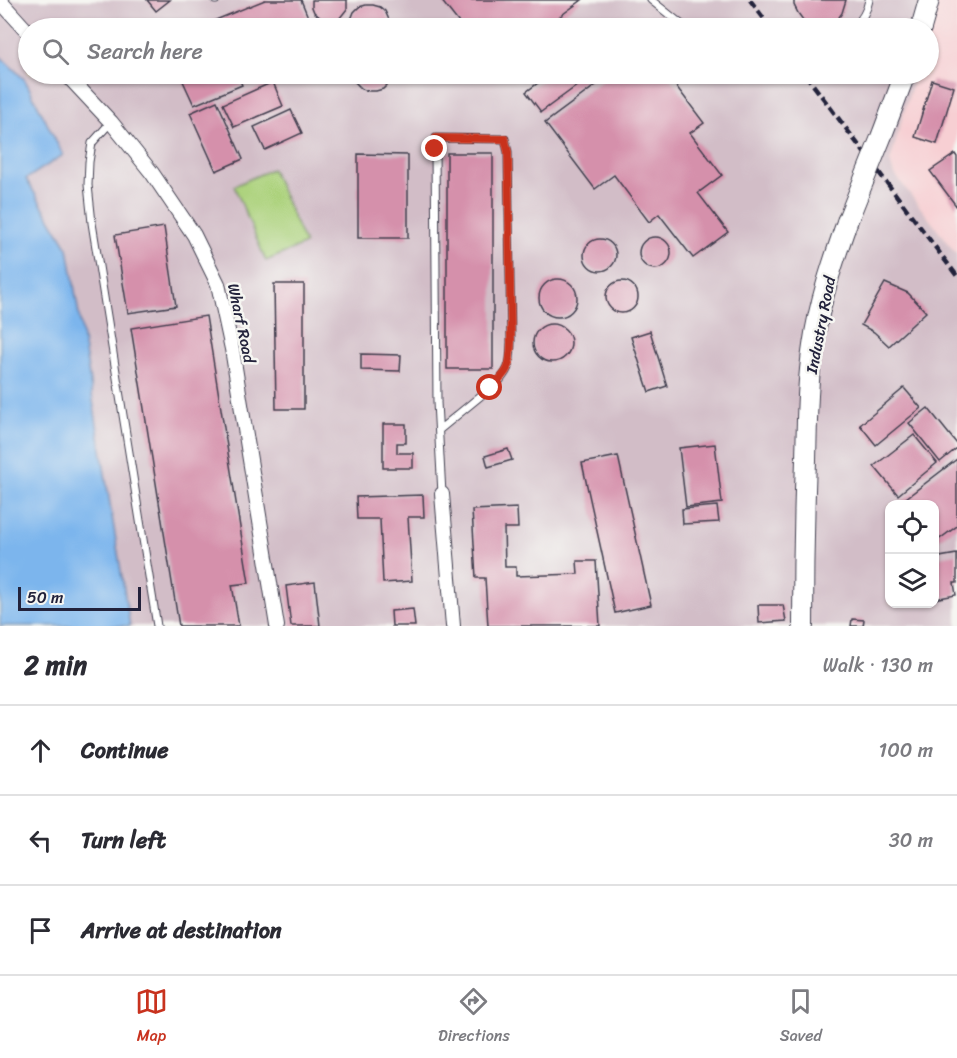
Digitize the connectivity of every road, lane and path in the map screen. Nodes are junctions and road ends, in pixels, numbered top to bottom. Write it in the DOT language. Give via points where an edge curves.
graph roads {
  1 [pos="651,0"];
  2 [pos="869,0"];
  3 [pos="929,0"];
  4 [pos="0,1"];
  5 [pos="674,18"];
  6 [pos="862,18"];
  7 [pos="924,18"];
  8 [pos="18,21"];
  9 [pos="75,84"];
  10 [pos="901,84"];
  11 [pos="111,122"];
  12 [pos="439,430"];
  13 [pos="442,494"];
  14 [pos="158,626"];
  15 [pos="277,626"];
  16 [pos="453,626"];
  17 [pos="803,626"];
  1 -- 5 [label="lane"];
  2 -- 6 [label="lane"];
  3 -- 7 [label="street"];
  4 -- 8 [label="street"];
  9 -- 11 [label="street, Wharf Road"];
  10 -- 17 [label="street, Industry Road, bridge" via="835,257 813,345 808,392"];
  11 -- 14 [label="lane" via="92,143 88,185"];
  11 -- 15 [label="street, Wharf Road" via="152,172 194,235 218,284"];
  12 -- 12 [label="lane" via="436,138 505,139 510,365 500,380"];
  12 -- 13 [label="lane"];
  13 -- 16 [label="street"];
}
